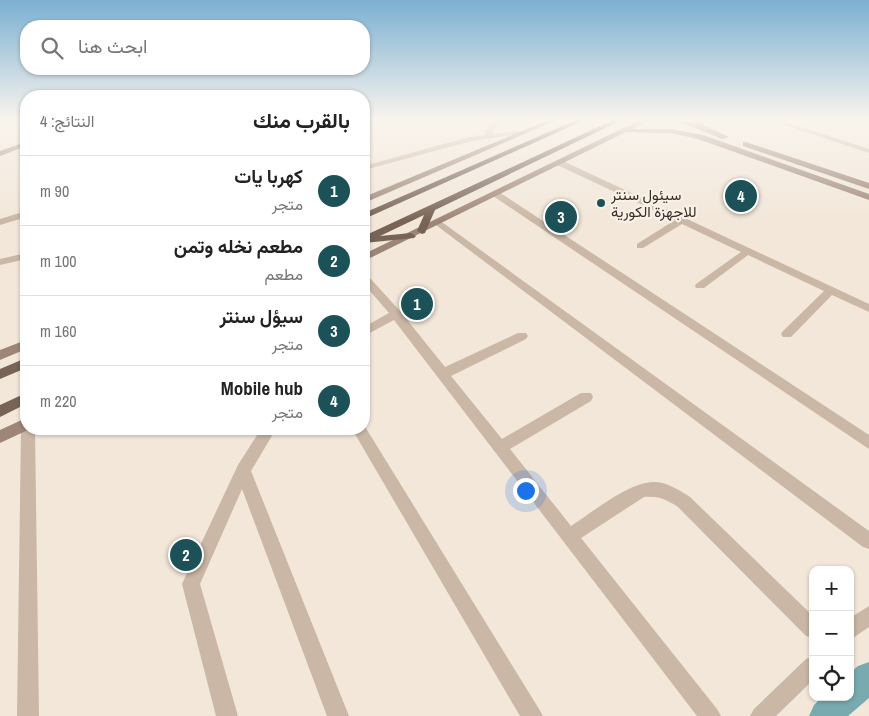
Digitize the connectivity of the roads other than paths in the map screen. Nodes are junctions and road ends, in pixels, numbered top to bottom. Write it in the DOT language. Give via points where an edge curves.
graph roads {
  1 [pos="17,153"];
  2 [pos="418,153"];
  3 [pos="474,153"];
  4 [pos="506,153"];
  5 [pos="548,153"];
  6 [pos="579,153"];
  7 [pos="748,153"];
  8 [pos="774,153"];
  9 [pos="0,158"];
  10 [pos="560,163"];
  11 [pos="370,166"];
  12 [pos="869,186"];
  13 [pos="496,194"];
  14 [pos="370,197"];
  15 [pos="869,197"];
  16 [pos="431,208"];
  17 [pos="370,213"];
  18 [pos="20,216"];
  19 [pos="682,220"];
  20 [pos="0,222"];
  21 [pos="439,223"];
  22 [pos="422,231"];
  23 [pos="411,236"];
  24 [pos="370,237"];
  25 [pos="370,239"];
  26 [pos="640,246"];
  27 [pos="748,251"];
  28 [pos="370,255"];
  29 [pos="20,257"];
  30 [pos="0,262"];
  31 [pos="370,285"];
  32 [pos="700,286"];
  33 [pos="831,290"];
  34 [pos="869,308"];
  35 [pos="396,314"];
  36 [pos="370,329"];
  37 [pos="787,334"];
  38 [pos="522,336"];
  39 [pos="20,347"];
  40 [pos="0,355"];
  41 [pos="20,366"];
  42 [pos="0,374"];
  43 [pos="443,374"];
  44 [pos="586,397"];
  45 [pos="20,401"];
  46 [pos="0,411"];
  47 [pos="20,427"];
  48 [pos="28,435"];
  49 [pos="265,435"];
  50 [pos="363,435"];
  51 [pos="0,437"];
  52 [pos="869,444"];
  53 [pos="500,447"];
  54 [pos="243,470"];
  55 [pos="570,536"];
  56 [pos="869,541"];
  57 [pos="869,615"];
  58 [pos="809,625"];
  59 [pos="854,628"];
  60 [pos="809,670"];
  61 [pos="28,716"];
  62 [pos="227,716"];
  63 [pos="338,716"];
  64 [pos="532,716"];
  65 [pos="710,716"];
  66 [pos="761,716"];
  1 -- 9 [label="street"];
  2 -- 11 [label="street"];
  3 -- 14 [label="street"];
  4 -- 17 [label="main road"];
  5 -- 16 [label="main road"];
  6 -- 10 [label="street"];
  7 -- 15 [label="street"];
  8 -- 12 [label="street"];
  10 -- 13 [label="street"];
  10 -- 19 [label="street"];
  13 -- 21 [label="street"];
  13 -- 52 [label="street"];
  16 -- 22 [label="main road"];
  16 -- 24 [label="main road"];
  18 -- 20 [label="street"];
  19 -- 26 [label="street"];
  19 -- 27 [label="street"];
  21 -- 22 [label="street"];
  21 -- 56 [label="street"];
  22 -- 23 [label="street"];
  23 -- 25 [label="main road"];
  23 -- 28 [label="street"];
  27 -- 32 [label="street"];
  27 -- 33 [label="street"];
  29 -- 30 [label="street"];
  31 -- 35 [label="street"];
  33 -- 34 [label="street"];
  33 -- 37 [label="street"];
  35 -- 36 [label="street"];
  35 -- 43 [label="street"];
  38 -- 43 [label="street"];
  39 -- 40 [label="street"];
  41 -- 42 [label="main road"];
  43 -- 53 [label="street"];
  44 -- 53 [label="street"];
  45 -- 46 [label="main road"];
  47 -- 51 [label="street"];
  48 -- 61 [label="street"];
  49 -- 54 [label="street"];
  50 -- 64 [label="street"];
  53 -- 55 [label="street"];
  54 -- 62 [label="street" via="191,584"];
  54 -- 63 [label="street"];
  55 -- 58 [label="street" via="642,490 670,493 698,515"];
  55 -- 65 [label="street"];
  57 -- 59 [label="street"];
  60 -- 66 [label="street"];
}
